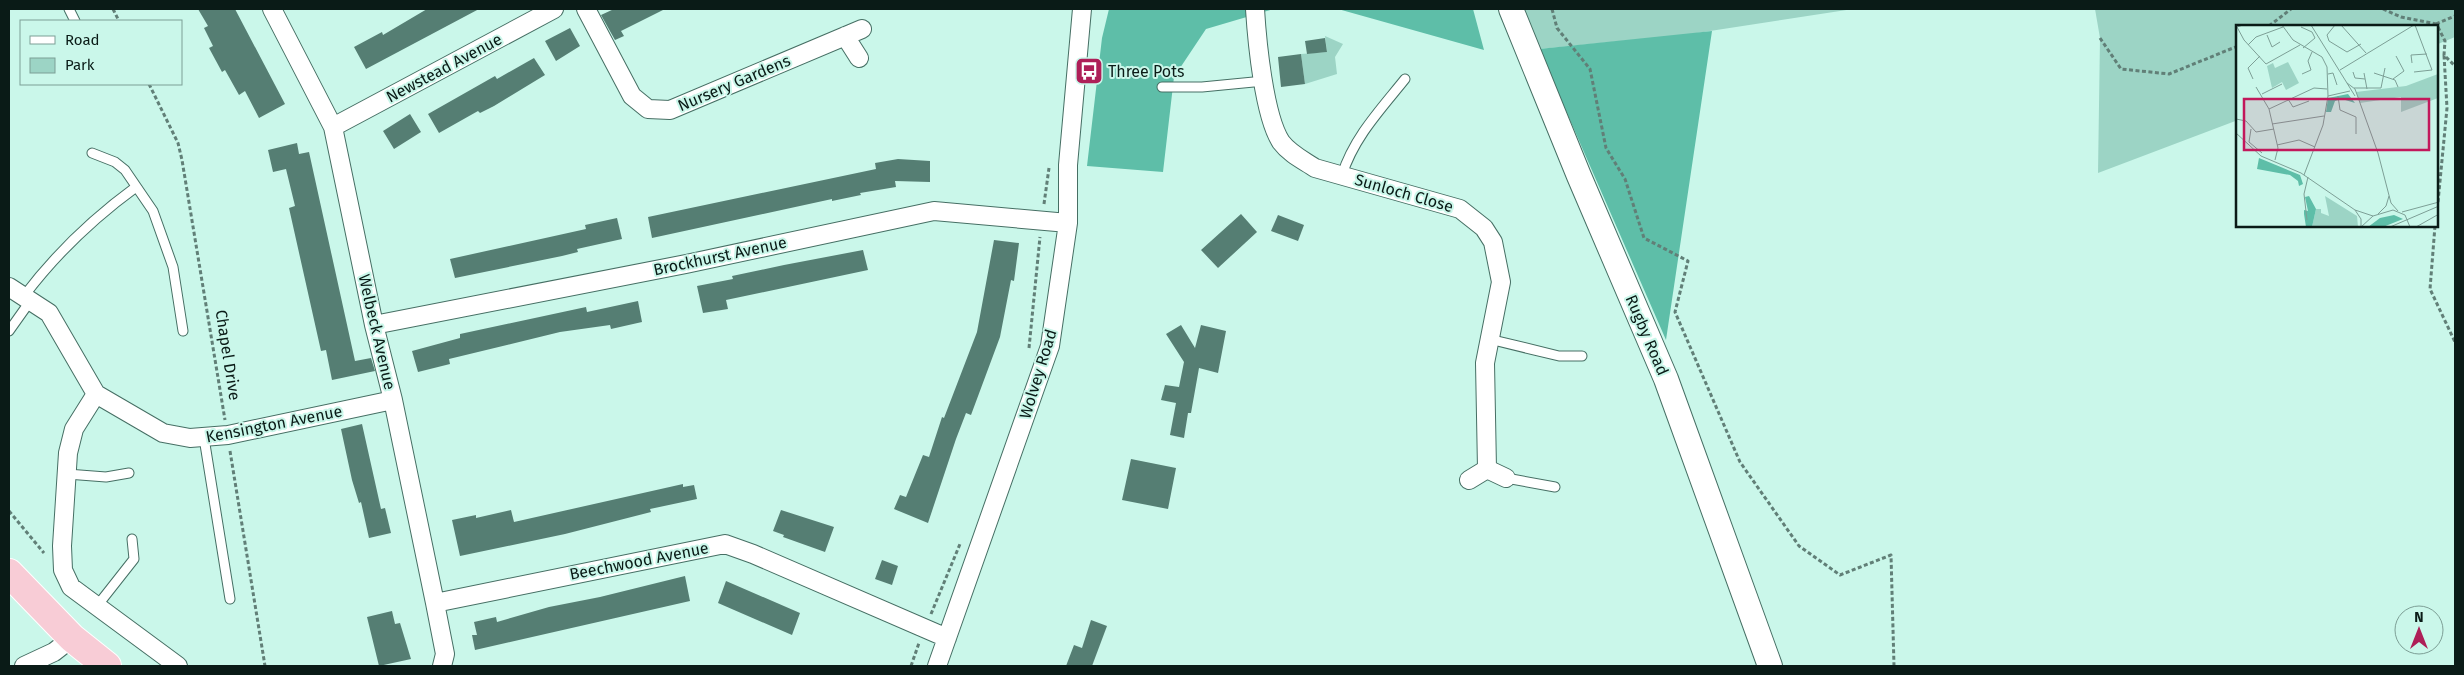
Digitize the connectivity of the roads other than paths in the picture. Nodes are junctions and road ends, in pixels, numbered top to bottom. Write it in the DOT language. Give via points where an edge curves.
graph roads {
  1 [pos="272,9"];
  2 [pos="554,9"];
  3 [pos="586,9"];
  4 [pos="1082,9"];
  5 [pos="1255,9"];
  6 [pos="1511,9"];
  7 [pos="862,29"];
  8 [pos="845,36"];
  9 [pos="859,58"];
  10 [pos="1405,79"];
  11 [pos="1264,81"];
  12 [pos="1162,87"];
  13 [pos="333,127"];
  14 [pos="92,153"];
  15 [pos="1342,175"];
  16 [pos="136,187"];
  17 [pos="1068,223"];
  18 [pos="9,287"];
  19 [pos="28,298"];
  20 [pos="374,326"];
  21 [pos="9,331"];
  22 [pos="183,332"];
  23 [pos="1489,339"];
  24 [pos="1582,356"];
  25 [pos="96,394"];
  26 [pos="393,400"];
  27 [pos="204,438"];
  28 [pos="1487,469"];
  29 [pos="129,473"];
  30 [pos="67,474"];
  31 [pos="1506,478"];
  32 [pos="1469,480"];
  33 [pos="1555,487"];
  34 [pos="132,539"];
  35 [pos="9,574"];
  36 [pos="230,599"];
  37 [pos="435,603"];
  38 [pos="97,606"];
  39 [pos="72,638"];
  40 [pos="947,638"];
  41 [pos="24,666"];
  42 [pos="107,666"];
  43 [pos="178,666"];
  44 [pos="442,666"];
  45 [pos="937,666"];
  46 [pos="1770,666"];
  1 -- 13 [label="street, Welbeck Avenue"];
  2 -- 13 [label="street, Newstead Avenue"];
  3 -- 8 [label="street, Nursery Gardens" via="632,96 648,109 670,110"];
  4 -- 17 [label="street, Wolvey Road" via="1068,165"];
  5 -- 11 [label="street, Sunloch Close"];
  6 -- 46 [label="main road, Rugby Road" via="1666,379"];
  7 -- 8 [label="street, Nursery Gardens"];
  8 -- 9 [label="street"];
  10 -- 15 [label="lane" via="1356,140"];
  11 -- 12 [label="lane"];
  11 -- 15 [label="street, Sunloch Close" via="1272,124 1282,142 1294,155 1315,168"];
  13 -- 20 [label="street, Welbeck Avenue"];
  14 -- 16 [label="lane" via="120,166"];
  15 -- 23 [label="street, Sunloch Close" via="1460,208 1484,228 1493,242 1501,282"];
  16 -- 19 [label="lane" via="55,259"];
  16 -- 22 [label="lane" via="153,211 163,236 173,267"];
  17 -- 20 [label="street, Brockhurst Avenue" via="934,211"];
  17 -- 40 [label="street, Wolvey Road" via="1050,346"];
  18 -- 19 [label="street, Kensington Avenue"];
  19 -- 21 [label="lane"];
  19 -- 25 [label="street, Kensington Avenue" via="49,313"];
  20 -- 26 [label="street, Welbeck Avenue"];
  23 -- 24 [label="lane" via="1559,356"];
  23 -- 28 [label="street, Sunloch Close" via="1484,385"];
  25 -- 27 [label="street, Kensington Avenue" via="163,433"];
  25 -- 30 [label="street" via="74,429"];
  26 -- 27 [label="street, Kensington Avenue"];
  26 -- 37 [label="street, Welbeck Avenue"];
  27 -- 36 [label="lane"];
  28 -- 31 [label="street"];
  28 -- 32 [label="street"];
  29 -- 30 [label="lane" via="106,477"];
  30 -- 38 [label="street" via="63,570 71,587"];
  31 -- 33 [label="lane"];
  34 -- 38 [label="lane" via="134,559"];
  35 -- 39 [label="highway"];
  37 -- 40 [label="street, Beechwood Avenue" via="725,544"];
  37 -- 44 [label="street, Welbeck Avenue" via="445,654"];
  38 -- 43 [label="street"];
  39 -- 41 [label="street" via="54,652"];
  39 -- 42 [label="highway"];
  40 -- 45 [label="street, Wolvey Road"];
}
